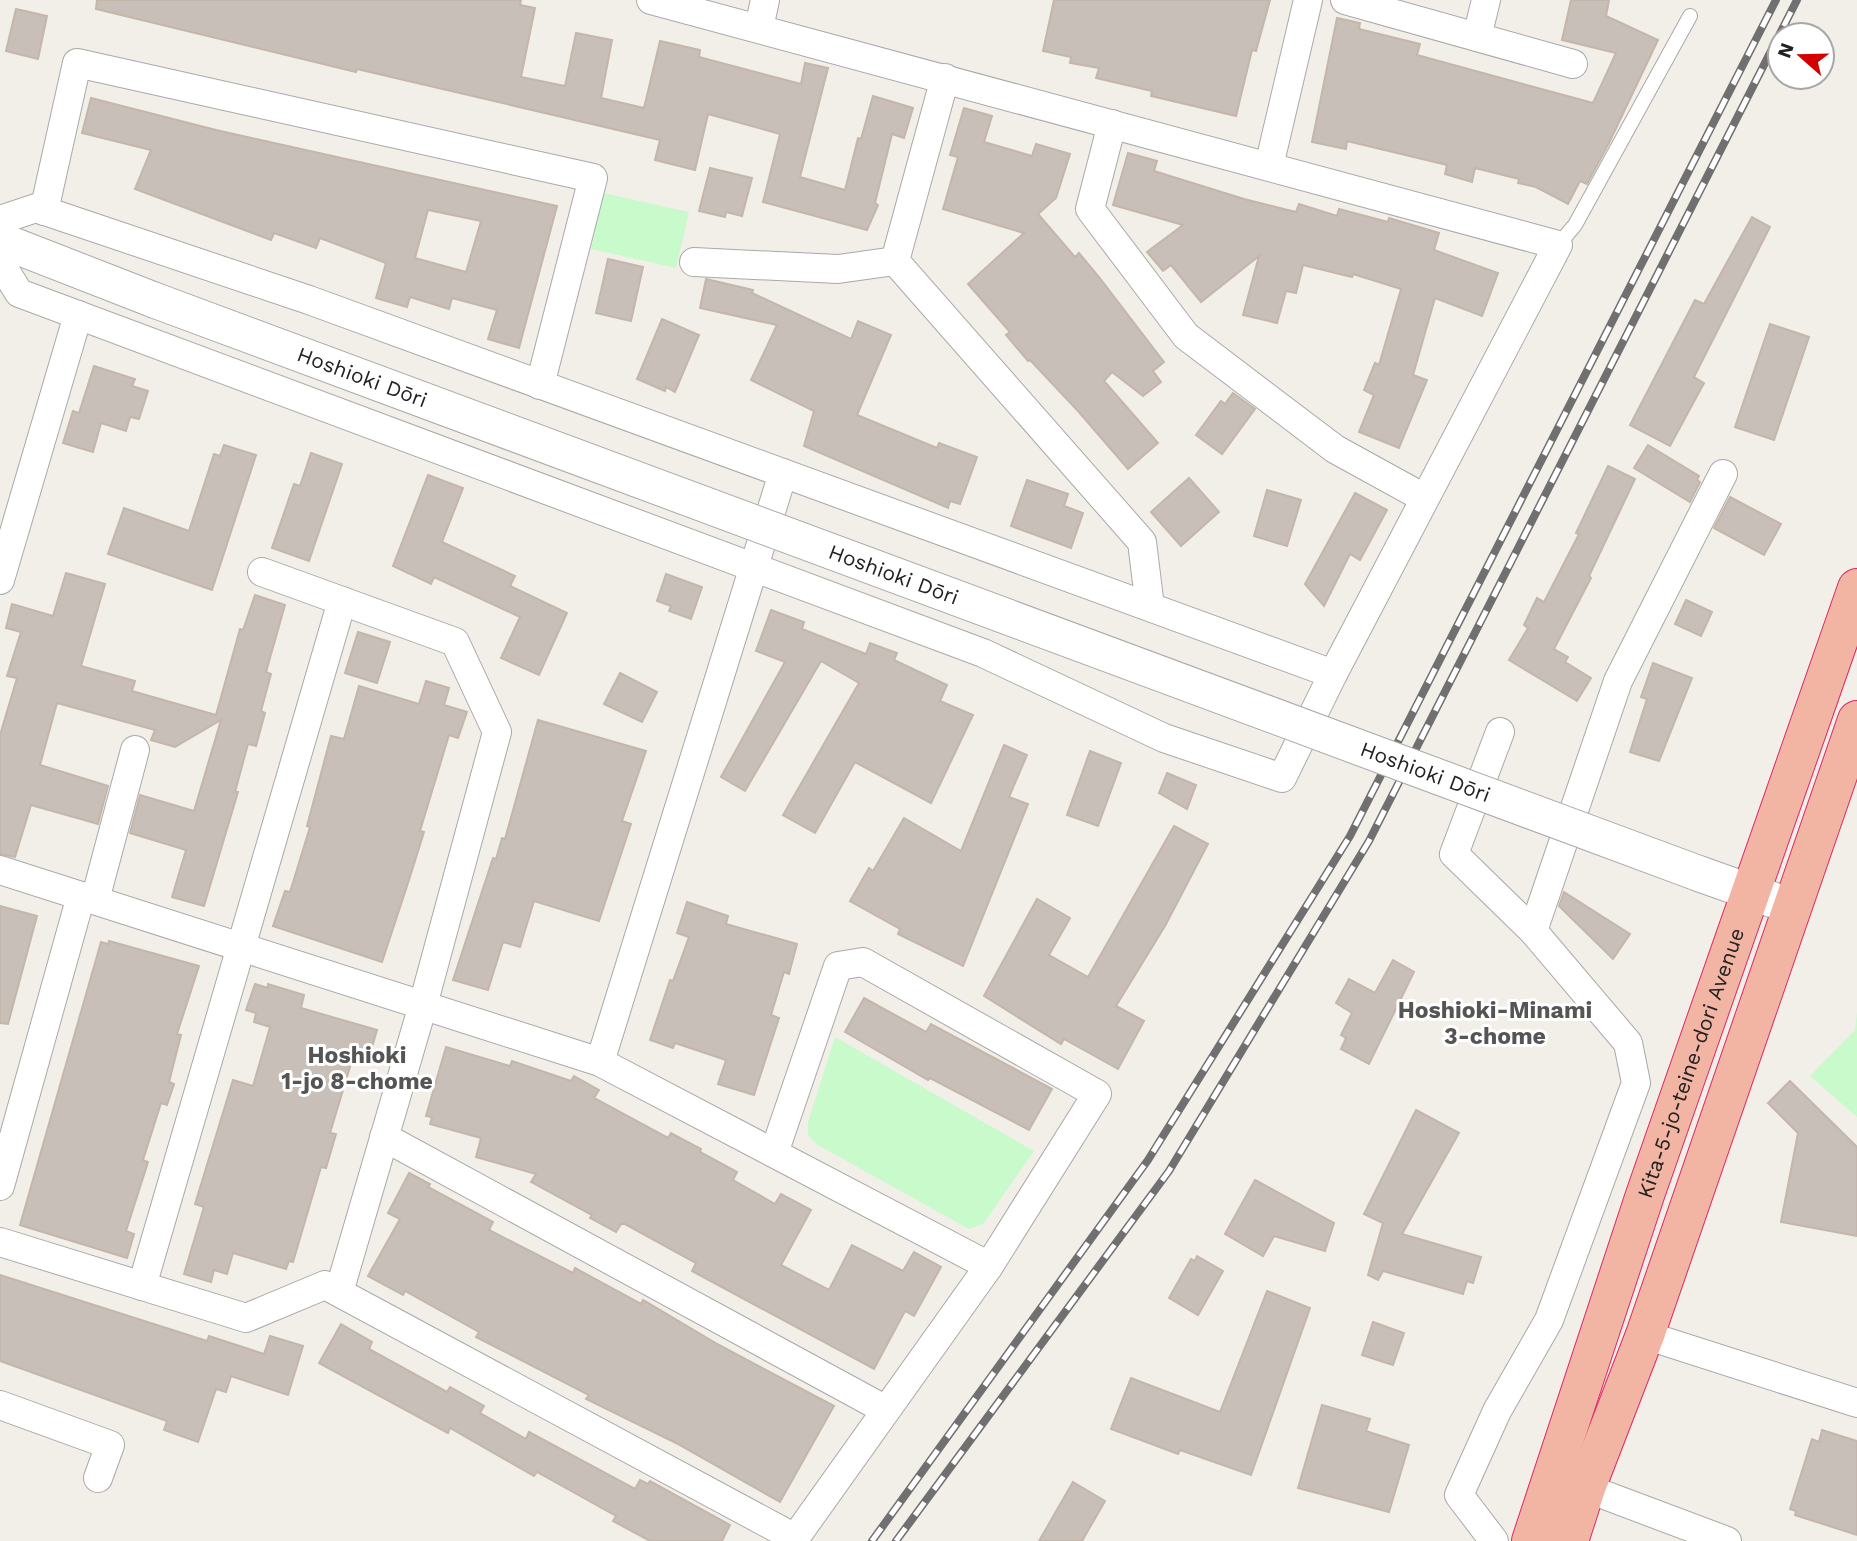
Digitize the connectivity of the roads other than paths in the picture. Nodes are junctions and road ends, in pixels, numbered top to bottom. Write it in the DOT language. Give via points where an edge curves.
graph roads {
  1 [pos="651,0"];
  2 [pos="765,0"];
  3 [pos="1308,0"];
  4 [pos="1345,0"];
  5 [pos="1486,0"];
  6 [pos="1690,16"];
  7 [pos="759,27"];
  8 [pos="1477,37"];
  9 [pos="1573,64"];
  10 [pos="945,78"];
  11 [pos="1112,124"];
  12 [pos="1269,166"];
  13 [pos="44,211"];
  14 [pos="0,220"];
  15 [pos="0,240"];
  16 [pos="1558,245"];
  17 [pos="895,261"];
  18 [pos="0,262"];
  19 [pos="694,262"];
  20 [pos="78,315"];
  21 [pos="540,385"];
  22 [pos="783,474"];
  23 [pos="1723,474"];
  24 [pos="1424,498"];
  25 [pos="755,568"];
  26 [pos="262,572"];
  27 [pos="0,580"];
  28 [pos="1857,588"];
  29 [pos="342,601"];
  30 [pos="1150,607"];
  31 [pos="1333,674"];
  32 [pos="1857,720"];
  33 [pos="1500,732"];
  34 [pos="135,750"];
  35 [pos="0,870"];
  36 [pos="1749,892"];
  37 [pos="88,898"];
  38 [pos="1790,906"];
  39 [pos="1533,931"];
  40 [pos="242,947"];
  41 [pos="423,1005"];
  42 [pos="600,1062"];
  43 [pos="384,1137"];
  44 [pos="774,1153"];
  45 [pos="0,1186"];
  46 [pos="0,1242"];
  47 [pos="989,1266"];
  48 [pos="142,1286"];
  49 [pos="339,1292"];
  50 [pos="1645,1335"];
  51 [pos="1857,1403"];
  52 [pos="0,1405"];
  53 [pos="886,1410"];
  54 [pos="98,1478"];
  55 [pos="1586,1488"];
  56 [pos="1481,1536"];
  57 [pos="794,1540"];
  58 [pos="1531,1541"];
  59 [pos="1569,1541"];
  60 [pos="1727,1541"];
  1 -- 7 [label="street"];
  2 -- 7 [label="street"];
  3 -- 12 [label="street"];
  4 -- 8 [label="street"];
  5 -- 8 [label="street"];
  6 -- 16 [label="lane" via="1575,226"];
  7 -- 10 [label="street"];
  8 -- 9 [label="street"];
  10 -- 11 [label="street"];
  10 -- 17 [label="street"];
  11 -- 12 [label="street"];
  11 -- 24 [label="street" via="1090,209 1186,336 1335,449"];
  12 -- 16 [label="street"];
  13 -- 14 [label="street" via="36,208"];
  13 -- 21 [label="street" via="309,300"];
  13 -- 21 [label="street" via="77,63 593,178"];
  15 -- 36 [label="street, Hoshioki Dōri, bridge"];
  16 -- 24 [label="street"];
  17 -- 19 [label="street" via="838,269"];
  17 -- 30 [label="street" via="1142,542"];
  18 -- 20 [label="street" via="19,293"];
  20 -- 25 [label="street"];
  20 -- 27 [label="street"];
  21 -- 22 [label="street"];
  22 -- 25 [label="street"];
  22 -- 30 [label="street"];
  23 -- 39 [label="street" via="1618,681"];
  24 -- 31 [label="street"];
  25 -- 31 [label="street" via="983,653 1164,738 1282,778"];
  25 -- 42 [label="street"];
  26 -- 29 [label="street"];
  28 -- 36 [label="highway, Kita-5-jo-teine-dori Avenue"];
  29 -- 40 [label="street"];
  29 -- 41 [label="street" via="455,642 496,732"];
  30 -- 31 [label="street"];
  32 -- 38 [label="highway, Kita-5-jo-teine-dori Avenue"];
  33 -- 39 [label="street" via="1454,854"];
  34 -- 37 [label="street"];
  35 -- 37 [label="street"];
  36 -- 38 [label="street, Hoshioki Dōri"];
  36 -- 58 [label="highway, Kita-5-jo-teine-dori Avenue"];
  37 -- 40 [label="street"];
  37 -- 45 [label="street"];
  38 -- 50 [label="highway, Kita-5-jo-teine-dori Avenue"];
  39 -- 56 [label="street" via="1629,1043 1636,1083 1549,1320 1497,1411 1459,1495"];
  40 -- 41 [label="street"];
  40 -- 48 [label="street"];
  41 -- 42 [label="street"];
  41 -- 43 [label="street"];
  42 -- 44 [label="street"];
  43 -- 49 [label="street"];
  43 -- 53 [label="street"];
  44 -- 47 [label="street"];
  44 -- 47 [label="street" via="838,966 863,962 1097,1094"];
  46 -- 48 [label="street"];
  47 -- 53 [label="street"];
  48 -- 49 [label="street" via="246,1318 325,1285"];
  49 -- 57 [label="street"];
  50 -- 51 [label="street"];
  50 -- 55 [label="highway, Kita-5-jo-teine-dori Avenue"];
  52 -- 54 [label="street" via="110,1445"];
  53 -- 57 [label="street"];
  55 -- 59 [label="highway, Kita-5-jo-teine-dori Avenue"];
  55 -- 60 [label="street"];
}
